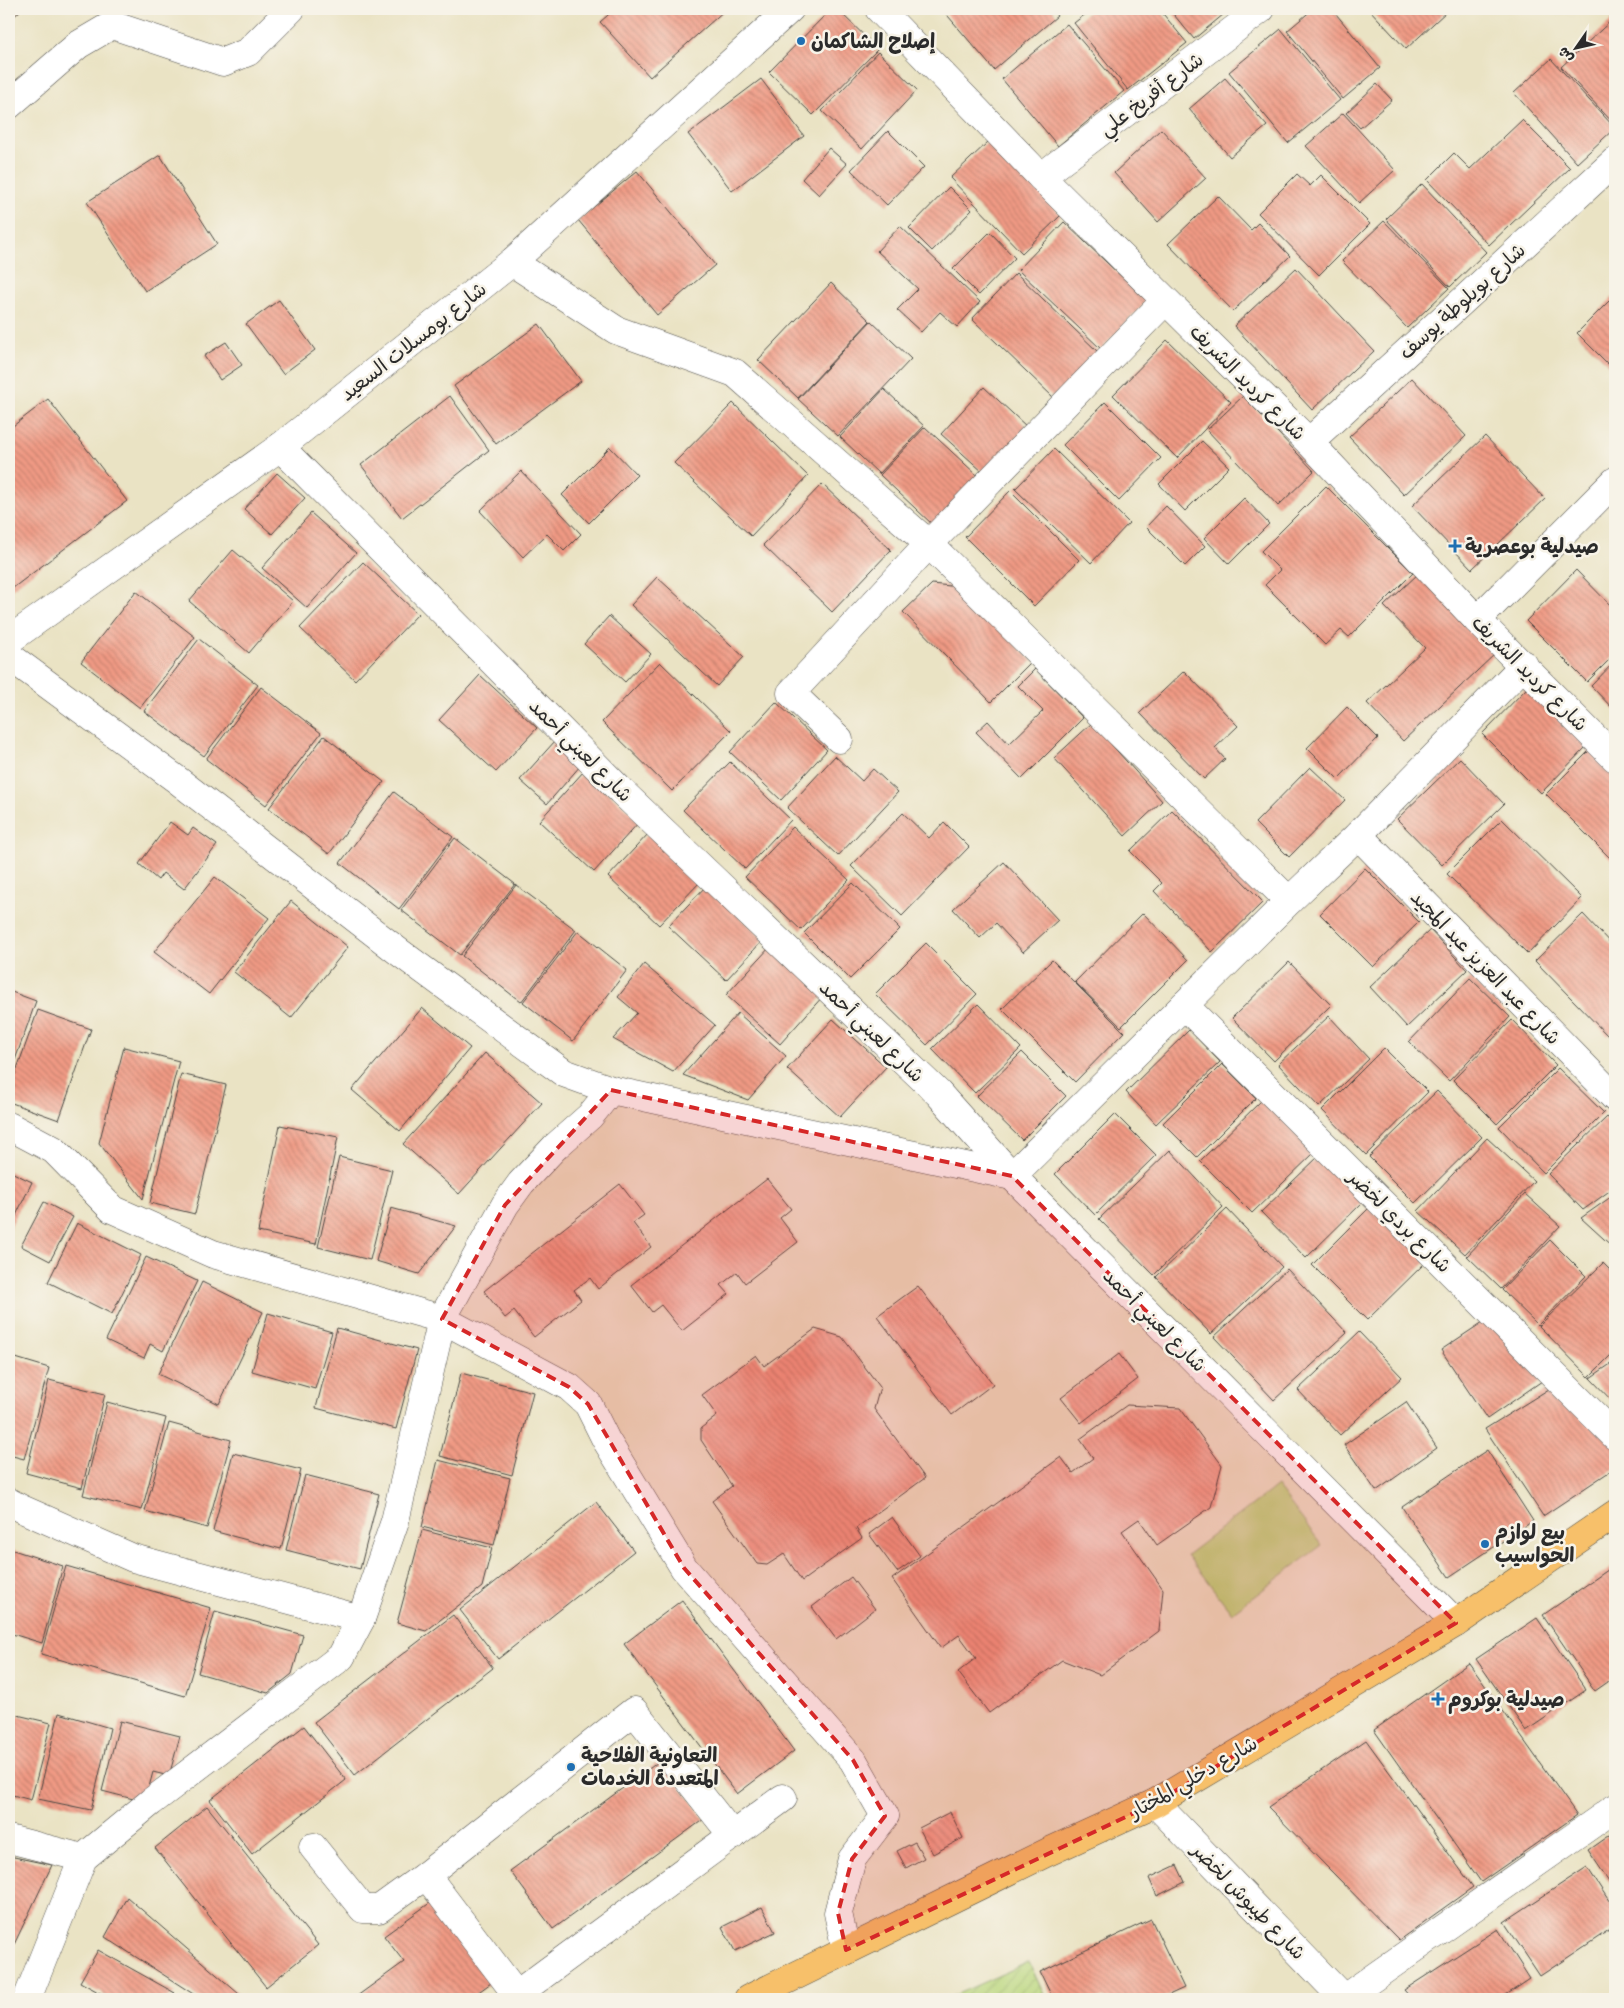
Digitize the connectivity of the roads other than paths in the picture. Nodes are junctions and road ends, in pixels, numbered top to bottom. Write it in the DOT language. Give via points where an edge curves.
graph roads {
  1 [pos="291,9"];
  2 [pos="790,9"];
  3 [pos="878,9"];
  4 [pos="1261,9"];
  5 [pos="9,105"];
  6 [pos="1615,161"];
  7 [pos="1041,178"];
  8 [pos="512,262"];
  9 [pos="1165,301"];
  10 [pos="1308,442"];
  11 [pos="280,447"];
  12 [pos="1615,481"];
  13 [pos="928,544"];
  14 [pos="1477,620"];
  15 [pos="9,640"];
  16 [pos="9,656"];
  17 [pos="1524,666"];
  18 [pos="839,739"];
  19 [pos="1615,758"];
  20 [pos="1358,836"];
  21 [pos="1288,901"];
  22 [pos="1184,1005"];
  23 [pos="611,1090"];
  24 [pos="1615,1098"];
  25 [pos="9,1126"];
  26 [pos="1012,1176"];
  27 [pos="442,1319"];
  28 [pos="1615,1436"];
  29 [pos="9,1502"];
  30 [pos="1615,1514"];
  31 [pos="361,1619"];
  32 [pos="1456,1623"];
  33 [pos="783,1798"];
  34 [pos="1154,1803"];
  35 [pos="1615,1808"];
  36 [pos="733,1836"];
  37 [pos="9,1840"];
  38 [pos="313,1847"];
  39 [pos="83,1858"];
  40 [pos="426,1875"];
  41 [pos="846,1950"];
  42 [pos="519,1996"];
  43 [pos="26,1999"];
  44 [pos="748,1999"];
  45 [pos="1344,1999"];
  1 -- 5 [label="street" via="248,52 223,62 112,25 78,45"];
  2 -- 8 [label="street, شارع بومسلات السعيد"];
  3 -- 7 [label="street, شارع كرديد الشريف"];
  4 -- 7 [label="street, شارع أفريخ علي"];
  6 -- 10 [label="street, شارع بويلوطة يوسف"];
  7 -- 9 [label="street, شارع كرديد الشريف"];
  8 -- 11 [label="street, شارع بومسلات السعيد"];
  8 -- 13 [label="street" via="616,330 735,373"];
  9 -- 10 [label="street, شارع كرديد الشريف"];
  9 -- 13 [label="street"];
  10 -- 14 [label="street, شارع كرديد الشريف"];
  11 -- 15 [label="street, شارع بومسلات السعيد"];
  11 -- 26 [label="street, شارع لعبني أحمد" via="621,791 938,1093"];
  12 -- 14 [label="street"];
  13 -- 18 [label="street" via="791,693"];
  13 -- 21 [label="street"];
  14 -- 17 [label="street, شارع كرديد الشريف"];
  16 -- 23 [label="street" via="176,779 398,952 564,1073"];
  17 -- 19 [label="street, شارع كرديد الشريف"];
  17 -- 20 [label="street"];
  20 -- 21 [label="street"];
  20 -- 24 [label="street, شارع عبد العزيز عبد المجيد"];
  21 -- 22 [label="street"];
  22 -- 26 [label="street"];
  22 -- 28 [label="street, شارع بردي لخضر"];
  23 -- 26 [label="street"];
  23 -- 27 [label="street" via="590,1116 528,1176 505,1205"];
  25 -- 27 [label="street" via="54,1150 112,1209 204,1250"];
  26 -- 32 [label="street, شارع لعبني أحمد"];
  27 -- 31 [label="street" via="395,1521"];
  27 -- 41 [label="street" via="570,1387 588,1404 606,1440 684,1568 854,1760 885,1816 852,1859 838,1913"];
  29 -- 31 [label="street" via="133,1558"];
  30 -- 32 [label="main road, شارع دخلي المختار"];
  31 -- 39 [label="street" via="341,1657"];
  32 -- 34 [label="main road, شارع دخلي المختار"];
  33 -- 36 [label="street"];
  34 -- 41 [label="main road, شارع دخلي المختار"];
  34 -- 45 [label="street, شارع طيبوش لخضر"];
  35 -- 45 [label="street"];
  36 -- 40 [label="street" via="634,1711"];
  36 -- 42 [label="street"];
  37 -- 39 [label="street"];
  38 -- 40 [label="street" via="363,1909 380,1909"];
  39 -- 43 [label="street"];
  40 -- 42 [label="street"];
  41 -- 44 [label="main road, شارع دخلي المختار"];
}
